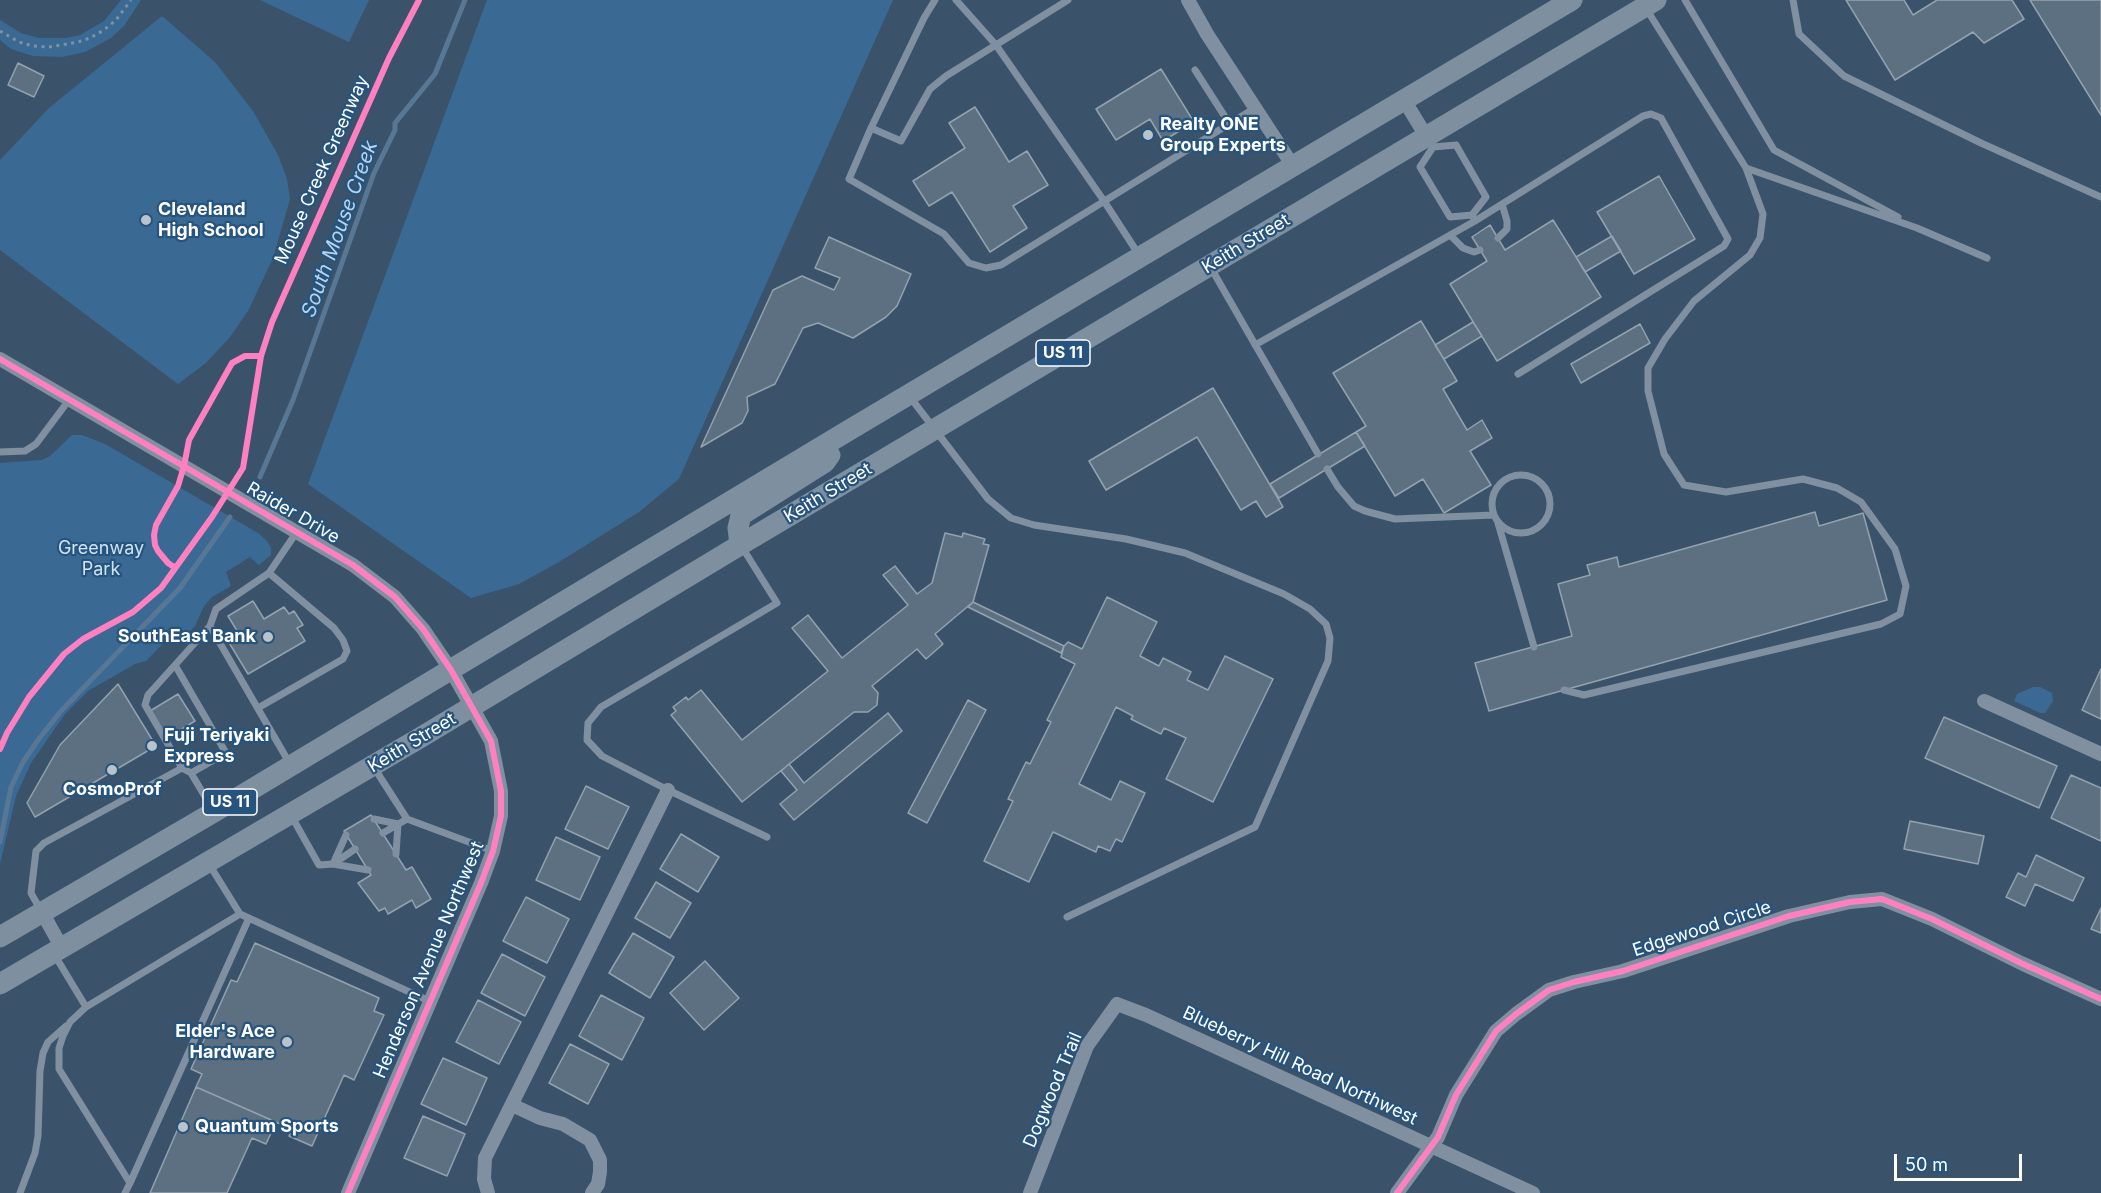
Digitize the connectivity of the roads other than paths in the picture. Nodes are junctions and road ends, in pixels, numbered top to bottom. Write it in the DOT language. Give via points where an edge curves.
graph roads {
  1 [pos="935,0"];
  2 [pos="956,0"];
  3 [pos="1068,0"];
  4 [pos="1188,0"];
  5 [pos="1572,0"];
  6 [pos="1685,0"];
  7 [pos="1793,0"];
  8 [pos="1649,2"];
  9 [pos="996,45"];
  10 [pos="1195,70"];
  11 [pos="1404,100"];
  12 [pos="1255,108"];
  13 [pos="1229,123"];
  14 [pos="871,128"];
  15 [pos="1430,141"];
  16 [pos="1293,166"];
  17 [pos="1746,168"];
  18 [pos="2101,197"];
  19 [pos="1104,201"];
  20 [pos="1502,204"];
  21 [pos="1474,218"];
  22 [pos="1917,228"];
  23 [pos="1450,235"];
  24 [pos="1498,238"];
  25 [pos="1480,250"];
  26 [pos="1140,257"];
  27 [pos="1987,258"];
  28 [pos="1209,266"];
  29 [pos="1255,345"];
  30 [pos="0,359"];
  31 [pos="1518,374"];
  32 [pos="909,395"];
  33 [pos="69,400"];
  34 [pos="936,428"];
  35 [pos="851,429"];
  36 [pos="0,452"];
  37 [pos="1318,454"];
  38 [pos="1327,469"];
  39 [pos="1494,515"];
  40 [pos="1498,523"];
  41 [pos="296,533"];
  42 [pos="740,545"];
  43 [pos="269,573"];
  44 [pos="210,626"];
  45 [pos="1534,647"];
  46 [pos="175,665"];
  47 [pos="451,670"];
  48 [pos="1564,690"];
  49 [pos="1984,701"];
  50 [pos="472,707"];
  51 [pos="258,708"];
  52 [pos="2101,754"];
  53 [pos="291,765"];
  54 [pos="373,766"];
  55 [pos="182,768"];
  56 [pos="191,773"];
  57 [pos="668,790"];
  58 [pos="214,812"];
  59 [pos="291,814"];
  60 [pos="374,819"];
  61 [pos="407,819"];
  62 [pos="398,824"];
  63 [pos="383,833"];
  64 [pos="346,835"];
  65 [pos="767,837"];
  66 [pos="355,849"];
  67 [pos="493,851"];
  68 [pos="396,854"];
  69 [pos="208,863"];
  70 [pos="333,864"];
  71 [pos="368,870"];
  72 [pos="42,912"];
  73 [pos="240,914"];
  74 [pos="1068,917"];
  75 [pos="249,918"];
  76 [pos="4,935"];
  77 [pos="58,950"];
  78 [pos="0,984"];
  79 [pos="2101,999"];
  80 [pos="429,1001"];
  81 [pos="1117,1004"];
  82 [pos="86,1007"];
  83 [pos="70,1022"];
  84 [pos="512,1105"];
  85 [pos="1431,1146"];
  86 [pos="129,1183"];
  87 [pos="20,1193"];
  88 [pos="125,1193"];
  89 [pos="348,1193"];
  90 [pos="488,1193"];
  91 [pos="591,1193"];
  92 [pos="1030,1193"];
  93 [pos="1397,1193"];
  94 [pos="1533,1193"];
  1 -- 14 [label="lane"];
  2 -- 9 [label="lane"];
  3 -- 9 [label="lane"];
  4 -- 12 [label="street"];
  5 -- 11 [label="main road, US 11"];
  6 -- 22 [label="lane" via="1774,150"];
  7 -- 18 [label="lane" via="1799,34 1844,76"];
  8 -- 15 [label="main road, Keith Street / US 11"];
  8 -- 17 [label="lane"];
  9 -- 14 [label="lane" via="930,89 901,141"];
  9 -- 19 [label="lane"];
  10 -- 13 [label="lane"];
  11 -- 15 [label="street"];
  11 -- 16 [label="main road, US 11"];
  12 -- 13 [label="lane"];
  12 -- 16 [label="street"];
  13 -- 19 [label="lane"];
  14 -- 19 [label="lane" via="849,179 944,234 969,263 986,268 1001,264"];
  15 -- 21 [label="lane" via="1456,145 1486,197"];
  15 -- 21 [label="lane" via="1420,167 1450,218"];
  15 -- 28 [label="main road, Keith Street / US 11"];
  16 -- 26 [label="main road, US 11"];
  17 -- 22 [label="lane"];
  17 -- 48 [label="lane" via="1763,214 1760,238 1750,255 1694,301 1648,368 1648,391 1664,454 1684,485 1726,492 1803,479 1837,488 1862,502 1895,549 1906,586 1900,614 1881,624 1584,695"];
  19 -- 26 [label="lane"];
  20 -- 21 [label="lane"];
  20 -- 24 [label="lane" via="1507,229"];
  20 -- 31 [label="lane" via="1651,114 1661,118 1728,239 1724,246"];
  21 -- 23 [label="lane"];
  22 -- 27 [label="lane"];
  23 -- 25 [label="lane" via="1463,248"];
  23 -- 29 [label="lane"];
  26 -- 32 [label="main road, US 11"];
  28 -- 29 [label="lane"];
  28 -- 34 [label="main road, Keith Street / US 11"];
  29 -- 37 [label="lane"];
  30 -- 33 [label="street, Raider Drive"];
  32 -- 34 [label="lane"];
  32 -- 35 [label="main road, US 11"];
  33 -- 36 [label="lane" via="36,444 25,451"];
  33 -- 41 [label="street, Raider Drive"];
  34 -- 42 [label="main road, Keith Street / US 11"];
  34 -- 74 [label="lane" via="988,499 1011,518 1185,554 1311,609 1326,624 1330,638 1328,661 1255,827"];
  35 -- 42 [label="main road" via="825,462 741,515"];
  35 -- 47 [label="main road, US 11"];
  38 -- 39 [label="lane" via="1354,506 1365,511 1395,519"];
  39 -- 40 [label="lane"];
  39 -- 40 [label="lane" via="1491,506 1497,487 1513,476 1532,478 1547,491 1550,500 1546,519 1533,531 1514,533"];
  40 -- 45 [label="lane"];
  41 -- 43 [label="lane"];
  41 -- 47 [label="street, Raider Drive" via="353,565 395,597"];
  42 -- 50 [label="main road, Keith Street / US 11"];
  42 -- 57 [label="lane" via="777,603 601,707 588,723 587,740 602,756"];
  43 -- 44 [label="lane" via="216,609"];
  43 -- 51 [label="lane" via="334,628 347,651 343,659"];
  44 -- 46 [label="lane"];
  44 -- 51 [label="lane"];
  46 -- 55 [label="lane" via="148,695 145,705"];
  46 -- 56 [label="lane" via="226,753"];
  47 -- 50 [label="street, Henderson Avenue Northwest"];
  47 -- 53 [label="main road, US 11"];
  49 -- 52 [label="street"];
  50 -- 54 [label="main road, Keith Street / US 11"];
  50 -- 67 [label="street, Henderson Avenue Northwest" via="491,741 501,791 501,816"];
  51 -- 53 [label="lane"];
  53 -- 58 [label="main road, US 11"];
  54 -- 59 [label="main road, Keith Street / US 11"];
  54 -- 61 [label="lane"];
  55 -- 56 [label="lane"];
  55 -- 72 [label="lane" via="44,843 36,851 31,893"];
  56 -- 58 [label="lane"];
  57 -- 65 [label="lane"];
  57 -- 84 [label="street"];
  58 -- 72 [label="main road, US 11"];
  59 -- 69 [label="main road, Keith Street / US 11"];
  59 -- 70 [label="lane" via="319,865"];
  60 -- 62 [label="lane"];
  61 -- 62 [label="lane"];
  61 -- 67 [label="lane"];
  62 -- 63 [label="lane"];
  62 -- 68 [label="lane"];
  64 -- 70 [label="lane"];
  66 -- 70 [label="lane"];
  67 -- 80 [label="street, Henderson Avenue Northwest"];
  69 -- 73 [label="lane"];
  69 -- 77 [label="main road, Keith Street / US 11"];
  70 -- 71 [label="lane"];
  72 -- 76 [label="main road, US 11"];
  72 -- 77 [label="street"];
  73 -- 75 [label="lane"];
  73 -- 82 [label="lane"];
  75 -- 80 [label="lane"];
  75 -- 86 [label="lane"];
  77 -- 78 [label="main road, Keith Street / US 11"];
  77 -- 82 [label="lane"];
  79 -- 85 [label="street, Edgewood Circle" via="1882,899 1850,902 1549,990 1496,1031 1456,1095"];
  80 -- 89 [label="street, Henderson Avenue Northwest"];
  81 -- 85 [label="street, Blueberry Hill Road Northwest"];
  81 -- 92 [label="street, Dogwood Trail" via="1087,1046"];
  82 -- 83 [label="lane"];
  83 -- 86 [label="lane" via="59,1048 59,1069"];
  83 -- 87 [label="lane" via="48,1042 43,1053 38,1136"];
  84 -- 90 [label="street" via="485,1158"];
  84 -- 91 [label="street" via="563,1124 590,1140 600,1160 598,1184"];
  85 -- 93 [label="street, Edgewood Circle"];
  85 -- 94 [label="street, Blueberry Hill Road Northwest"];
  86 -- 88 [label="lane"];
}
